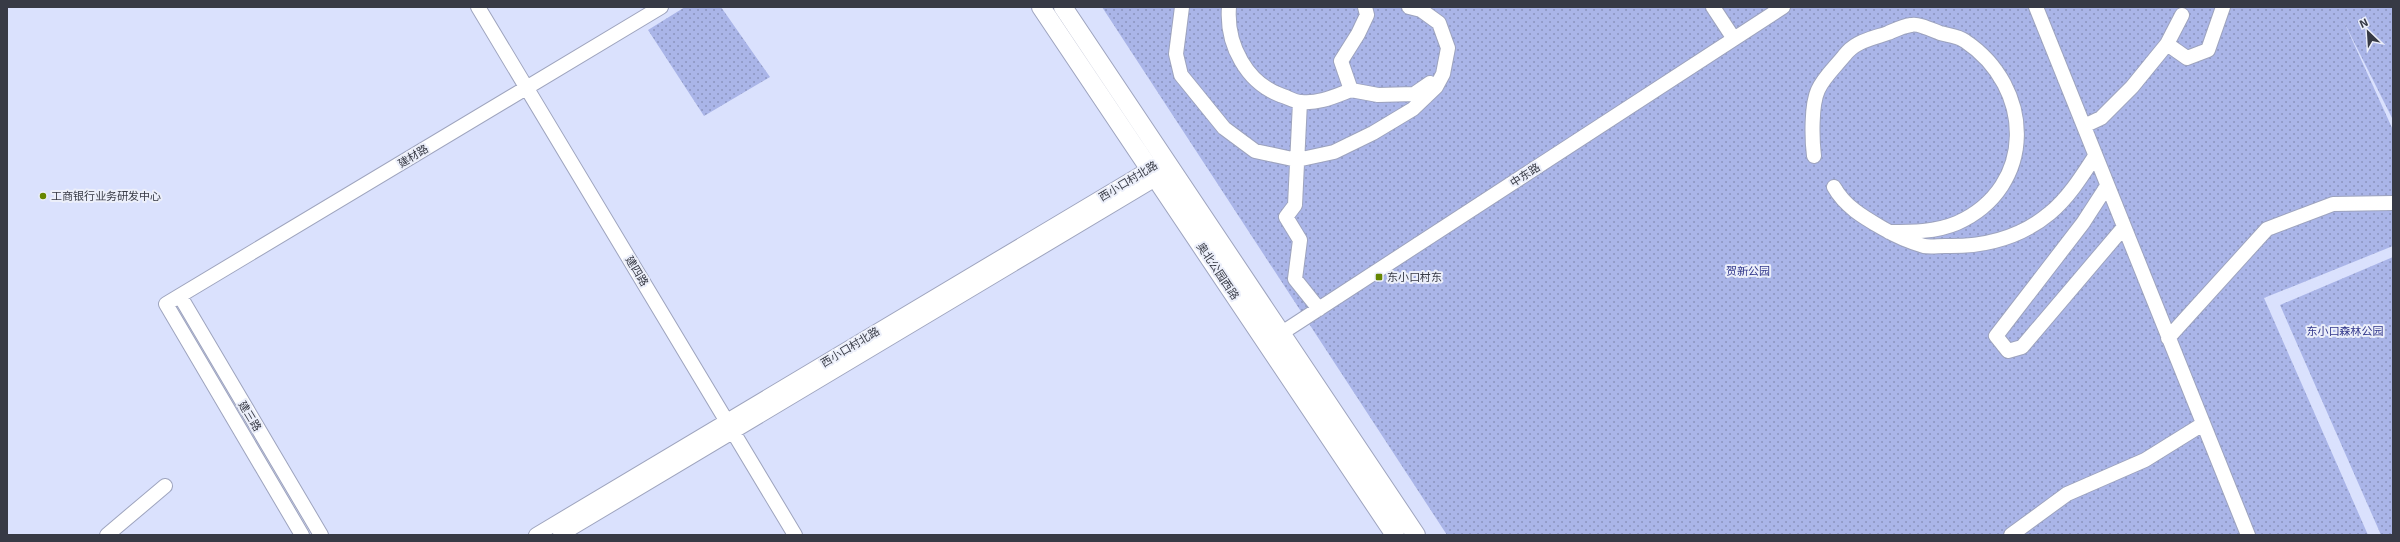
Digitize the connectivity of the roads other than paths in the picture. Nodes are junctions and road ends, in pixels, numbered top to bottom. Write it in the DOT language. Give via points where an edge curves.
graph roads {
  1 [pos="478,7"];
  2 [pos="660,7"];
  3 [pos="1041,7"];
  4 [pos="1063,7"];
  5 [pos="1182,7"];
  6 [pos="1229,7"];
  7 [pos="1365,7"];
  8 [pos="1409,7"];
  9 [pos="1713,7"];
  10 [pos="1783,7"];
  11 [pos="2036,7"];
  12 [pos="2223,7"];
  13 [pos="2182,15"];
  14 [pos="1734,39"];
  15 [pos="2167,44"];
  16 [pos="1443,74"];
  17 [pos="527,87"];
  18 [pos="1351,90"];
  19 [pos="1300,102"];
  20 [pos="2084,126"];
  21 [pos="1814,156"];
  22 [pos="2095,156"];
  23 [pos="1297,160"];
  24 [pos="1160,169"];
  25 [pos="2107,186"];
  26 [pos="1834,187"];
  27 [pos="2393,204"];
  28 [pos="2124,227"];
  29 [pos="1889,232"];
  30 [pos="180,296"];
  31 [pos="166,304"];
  32 [pos="1319,309"];
  33 [pos="1274,338"];
  34 [pos="2168,338"];
  35 [pos="2203,424"];
  36 [pos="730,426"];
  37 [pos="165,486"];
  38 [pos="107,535"];
  39 [pos="302,535"];
  40 [pos="321,535"];
  41 [pos="536,535"];
  42 [pos="560,535"];
  43 [pos="795,535"];
  44 [pos="1395,535"];
  45 [pos="1416,535"];
  46 [pos="2011,535"];
  47 [pos="2248,535"];
  1 -- 17 [label="street, 建四路"];
  2 -- 17 [label="street, 建材路"];
  3 -- 24 [label="main road, 奥北公园西路"];
  4 -- 24 [label="main road, 奥北公园西路"];
  5 -- 23 [label="street" via="1176,54 1181,75 1224,128 1255,151"];
  6 -- 19 [label="street" via="1228,20 1234,47 1249,75 1270,92"];
  7 -- 18 [label="street" via="1367,15 1340,61"];
  8 -- 16 [label="street" via="1421,10 1439,23 1448,48"];
  9 -- 14 [label="street"];
  10 -- 14 [label="street, 中东路"];
  11 -- 20 [label="street"];
  12 -- 15 [label="street" via="2208,50 2187,58"];
  13 -- 15 [label="street"];
  14 -- 32 [label="street, 中东路"];
  15 -- 20 [label="street" via="2132,87 2101,118"];
  16 -- 18 [label="street" via="1414,94 1378,95"];
  16 -- 23 [label="street" via="1436,87 1413,109 1373,133 1334,152"];
  17 -- 30 [label="street, 建材路"];
  17 -- 36 [label="street, 建四路"];
  18 -- 19 [label="street" via="1326,100"];
  19 -- 23 [label="street"];
  20 -- 22 [label="street"];
  21 -- 29 [label="street" via="1812,135 1818,90 1851,46 1912,24 1964,40 1986,59 2007,87 2018,126 2016,151 2010,170 1986,202 1958,222 1926,230"];
  22 -- 25 [label="street"];
  22 -- 29 [label="street" via="2074,188 2051,212 2030,227 2004,239 1976,246 1925,246"];
  23 -- 32 [label="street" via="1295,205 1286,217 1300,240 1295,279"];
  24 -- 33 [label="main road, 奥北公园西路"];
  24 -- 36 [label="street, 西小口村北路"];
  25 -- 28 [label="street"];
  25 -- 28 [label="street" via="2083,223 1996,336 2008,351 2022,347"];
  26 -- 29 [label="street" via="1850,207"];
  27 -- 34 [label="street" via="2333,204 2267,229"];
  28 -- 34 [label="street"];
  30 -- 31 [label="street, 建材路"];
  30 -- 40 [label="street, 建三路"];
  31 -- 39 [label="street, 建三路"];
  32 -- 33 [label="street, 中东路"];
  33 -- 44 [label="main road, 奥北公园西路"];
  33 -- 45 [label="main road, 奥北公园西路"];
  34 -- 35 [label="street"];
  35 -- 46 [label="street" via="2145,460 2067,494"];
  35 -- 47 [label="street"];
  36 -- 41 [label="street, 西小口村北路"];
  36 -- 42 [label="street, 西小口村北路"];
  36 -- 43 [label="street, 建四路"];
  37 -- 38 [label="street"];
}
